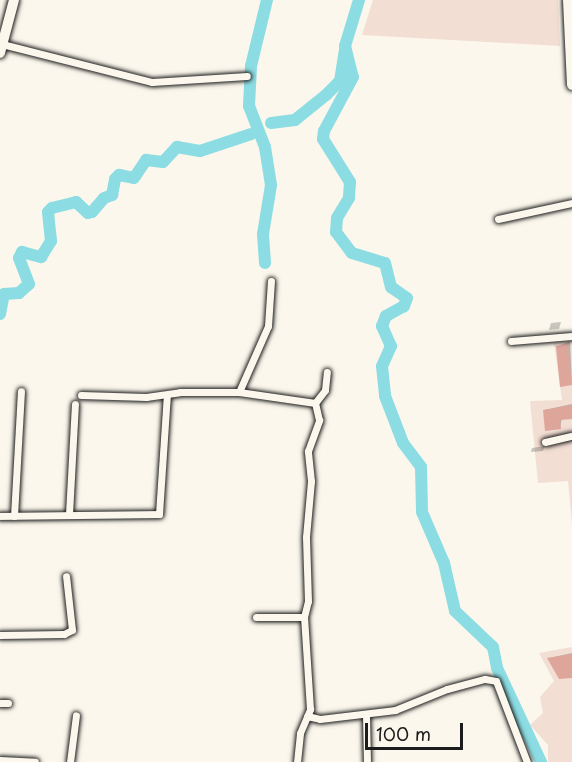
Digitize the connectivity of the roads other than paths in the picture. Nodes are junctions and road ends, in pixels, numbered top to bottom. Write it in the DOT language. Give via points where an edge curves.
graph roads {
  1 [pos="14,0"];
  2 [pos="568,0"];
  3 [pos="571,19"];
  4 [pos="1,49"];
  5 [pos="247,76"];
  6 [pos="572,85"];
  7 [pos="572,203"];
  8 [pos="498,219"];
  9 [pos="271,281"];
  10 [pos="572,336"];
  11 [pos="511,341"];
  12 [pos="327,372"];
  13 [pos="21,391"];
  14 [pos="238,392"];
  15 [pos="81,395"];
  16 [pos="167,395"];
  17 [pos="315,403"];
  18 [pos="75,404"];
  19 [pos="572,436"];
  20 [pos="545,442"];
  21 [pos="69,514"];
  22 [pos="0,516"];
  23 [pos="14,516"];
  24 [pos="66,576"];
  25 [pos="256,617"];
  26 [pos="304,617"];
  27 [pos="0,635"];
  28 [pos="76,715"];
  29 [pos="366,715"];
  30 [pos="307,716"];
  31 [pos="0,760"];
  32 [pos="35,762"];
  33 [pos="70,762"];
  34 [pos="297,762"];
  35 [pos="367,762"];
  36 [pos="527,762"];
  1 -- 4 [label="main road"];
  2 -- 3 [label="main road"];
  3 -- 6 [label="main road"];
  4 -- 5 [label="street" via="145,81"];
  7 -- 8 [label="street"];
  9 -- 14 [label="street" via="268,326"];
  10 -- 11 [label="street"];
  12 -- 17 [label="street" via="325,390"];
  13 -- 23 [label="street"];
  14 -- 16 [label="street"];
  14 -- 17 [label="street"];
  15 -- 16 [label="street"];
  16 -- 21 [label="street" via="159,514"];
  17 -- 26 [label="street" via="319,420 308,451 309,584"];
  18 -- 21 [label="street"];
  19 -- 20 [label="street"];
  21 -- 23 [label="street"];
  22 -- 23 [label="street"];
  24 -- 27 [label="street" via="72,630 64,634"];
  25 -- 26 [label="street"];
  26 -- 30 [label="street" via="309,679"];
  28 -- 33 [label="street"];
  29 -- 30 [label="street"];
  29 -- 35 [label="street"];
  29 -- 36 [label="street" via="395,710 485,679 496,681"];
  30 -- 34 [label="street" via="300,733"];
  31 -- 32 [label="street"];
}
